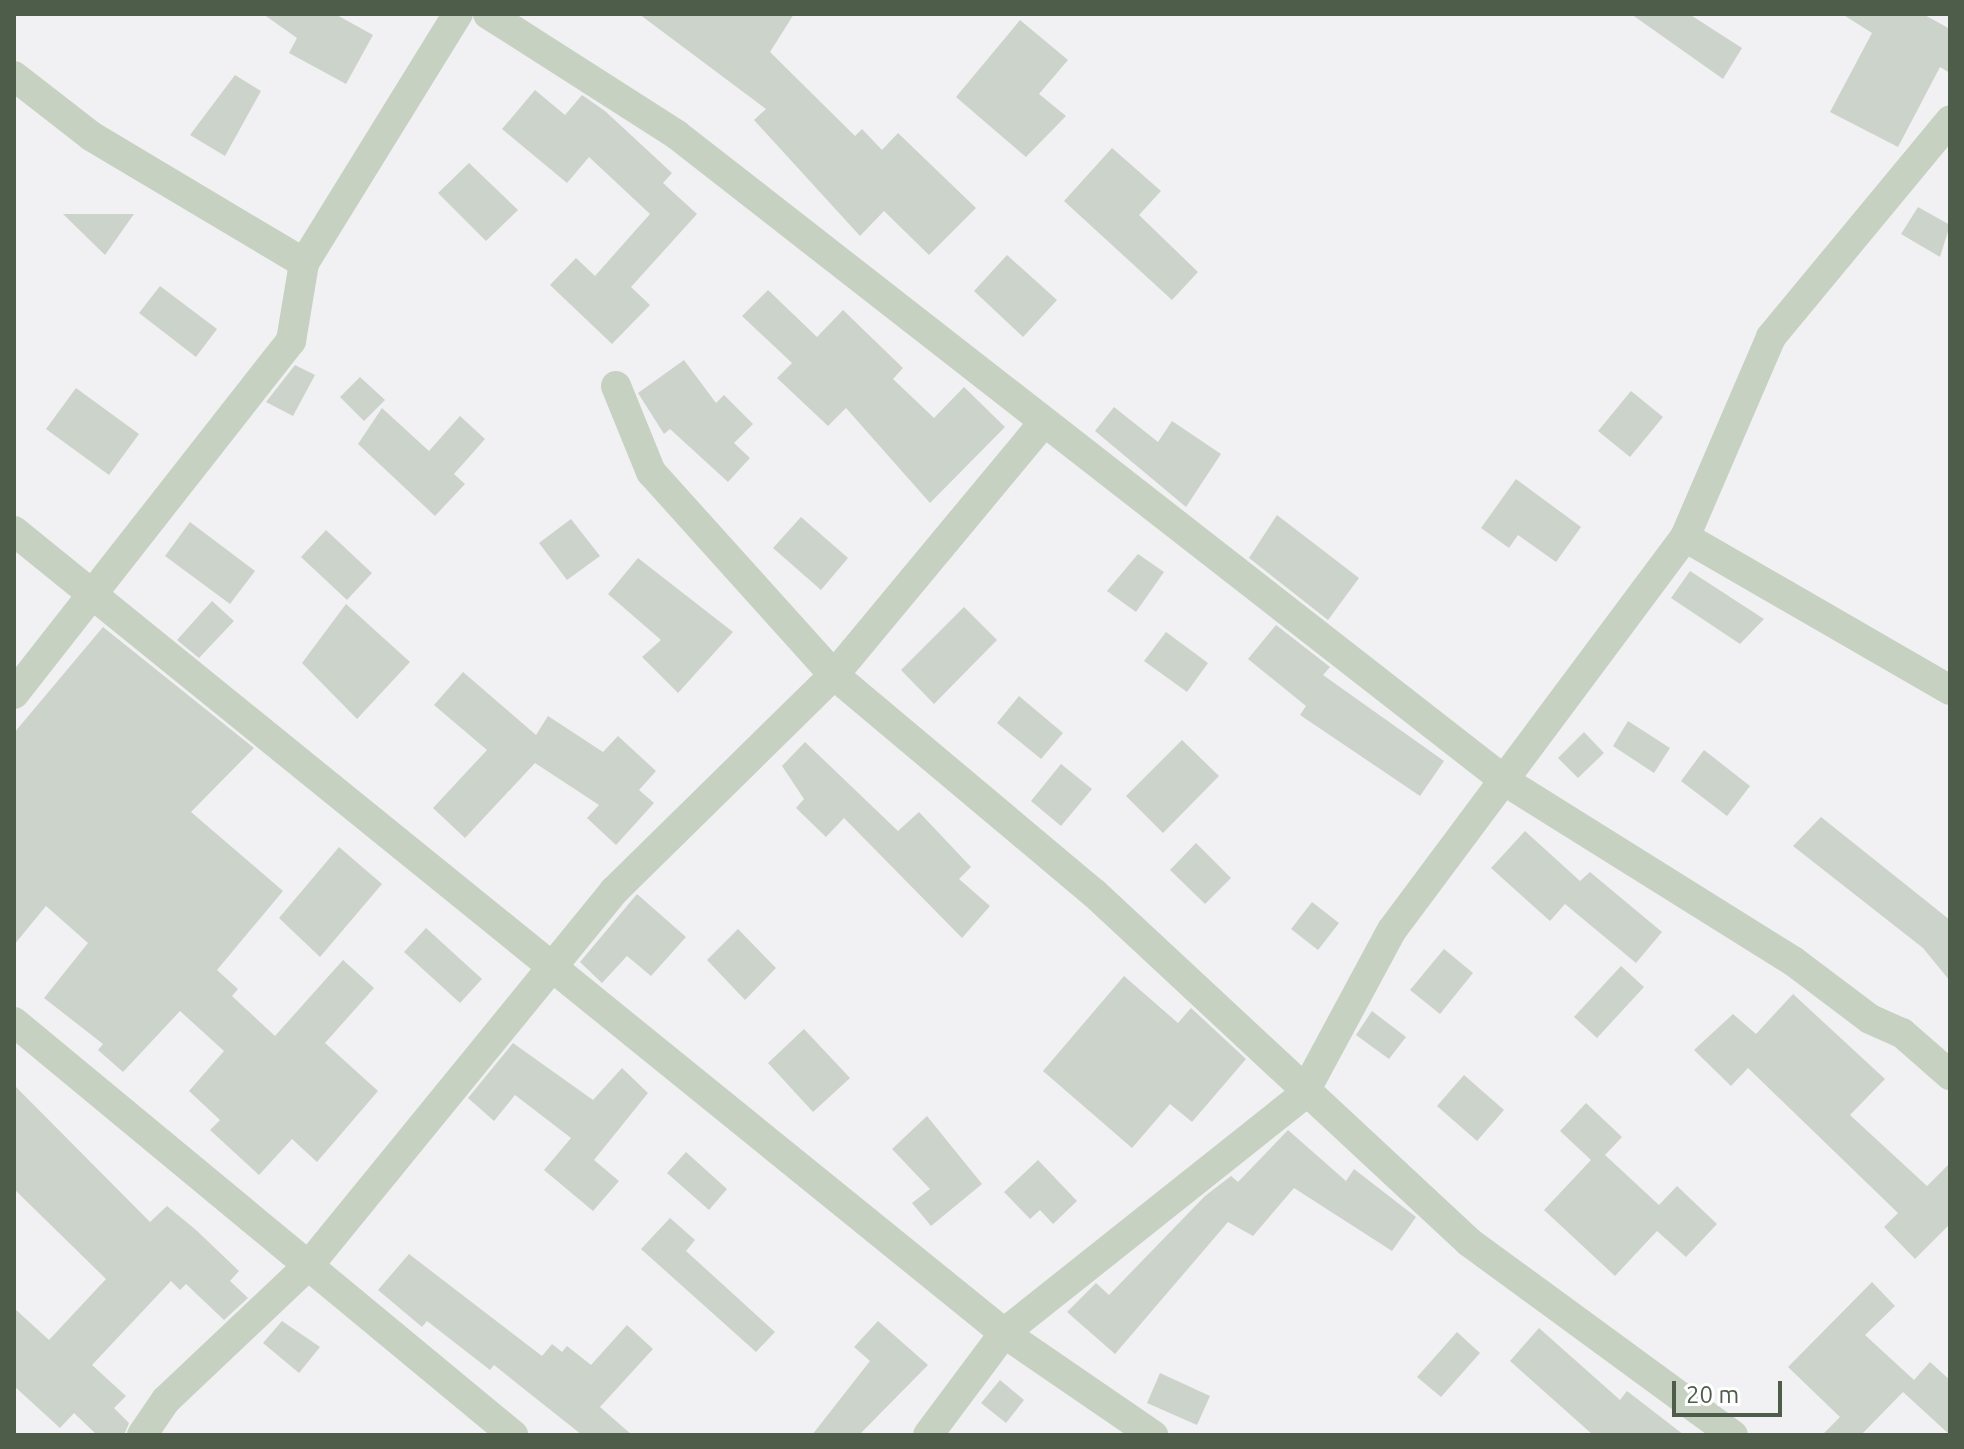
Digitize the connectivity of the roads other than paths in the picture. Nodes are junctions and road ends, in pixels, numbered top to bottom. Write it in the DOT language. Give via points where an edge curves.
graph roads {
  1 [pos="458,14"];
  2 [pos="488,14"];
  3 [pos="14,76"];
  4 [pos="1950,121"];
  5 [pos="304,263"];
  6 [pos="616,386"];
  7 [pos="1043,423"];
  8 [pos="14,531"];
  9 [pos="1685,537"];
  10 [pos="97,597"];
  11 [pos="834,675"];
  12 [pos="1950,690"];
  13 [pos="14,694"];
  14 [pos="1508,783"];
  15 [pos="552,967"];
  16 [pos="14,1022"];
  17 [pos="1950,1075"];
  18 [pos="1303,1095"];
  19 [pos="309,1265"];
  20 [pos="1004,1333"];
  21 [pos="142,1435"];
  22 [pos="513,1435"];
  23 [pos="928,1435"];
  24 [pos="1153,1435"];
  25 [pos="1733,1435"];
  1 -- 5 [label="street"];
  2 -- 7 [label="street" via="677,135"];
  3 -- 5 [label="street" via="91,136"];
  4 -- 9 [label="street" via="1771,337"];
  5 -- 10 [label="street" via="291,341"];
  6 -- 11 [label="street" via="651,472"];
  7 -- 11 [label="street"];
  7 -- 14 [label="street" via="1297,612"];
  8 -- 10 [label="street"];
  9 -- 12 [label="street"];
  9 -- 14 [label="street"];
  10 -- 13 [label="street"];
  10 -- 15 [label="street"];
  11 -- 15 [label="street" via="614,891"];
  11 -- 18 [label="street" via="1094,893"];
  14 -- 17 [label="street" via="1793,961 1870,1019 1902,1033"];
  14 -- 18 [label="street" via="1392,930"];
  15 -- 19 [label="street"];
  15 -- 20 [label="street"];
  16 -- 19 [label="street"];
  18 -- 20 [label="street"];
  18 -- 25 [label="street" via="1469,1242"];
  19 -- 21 [label="street" via="166,1400"];
  19 -- 22 [label="street"];
  20 -- 23 [label="street"];
  20 -- 24 [label="street"];
}
